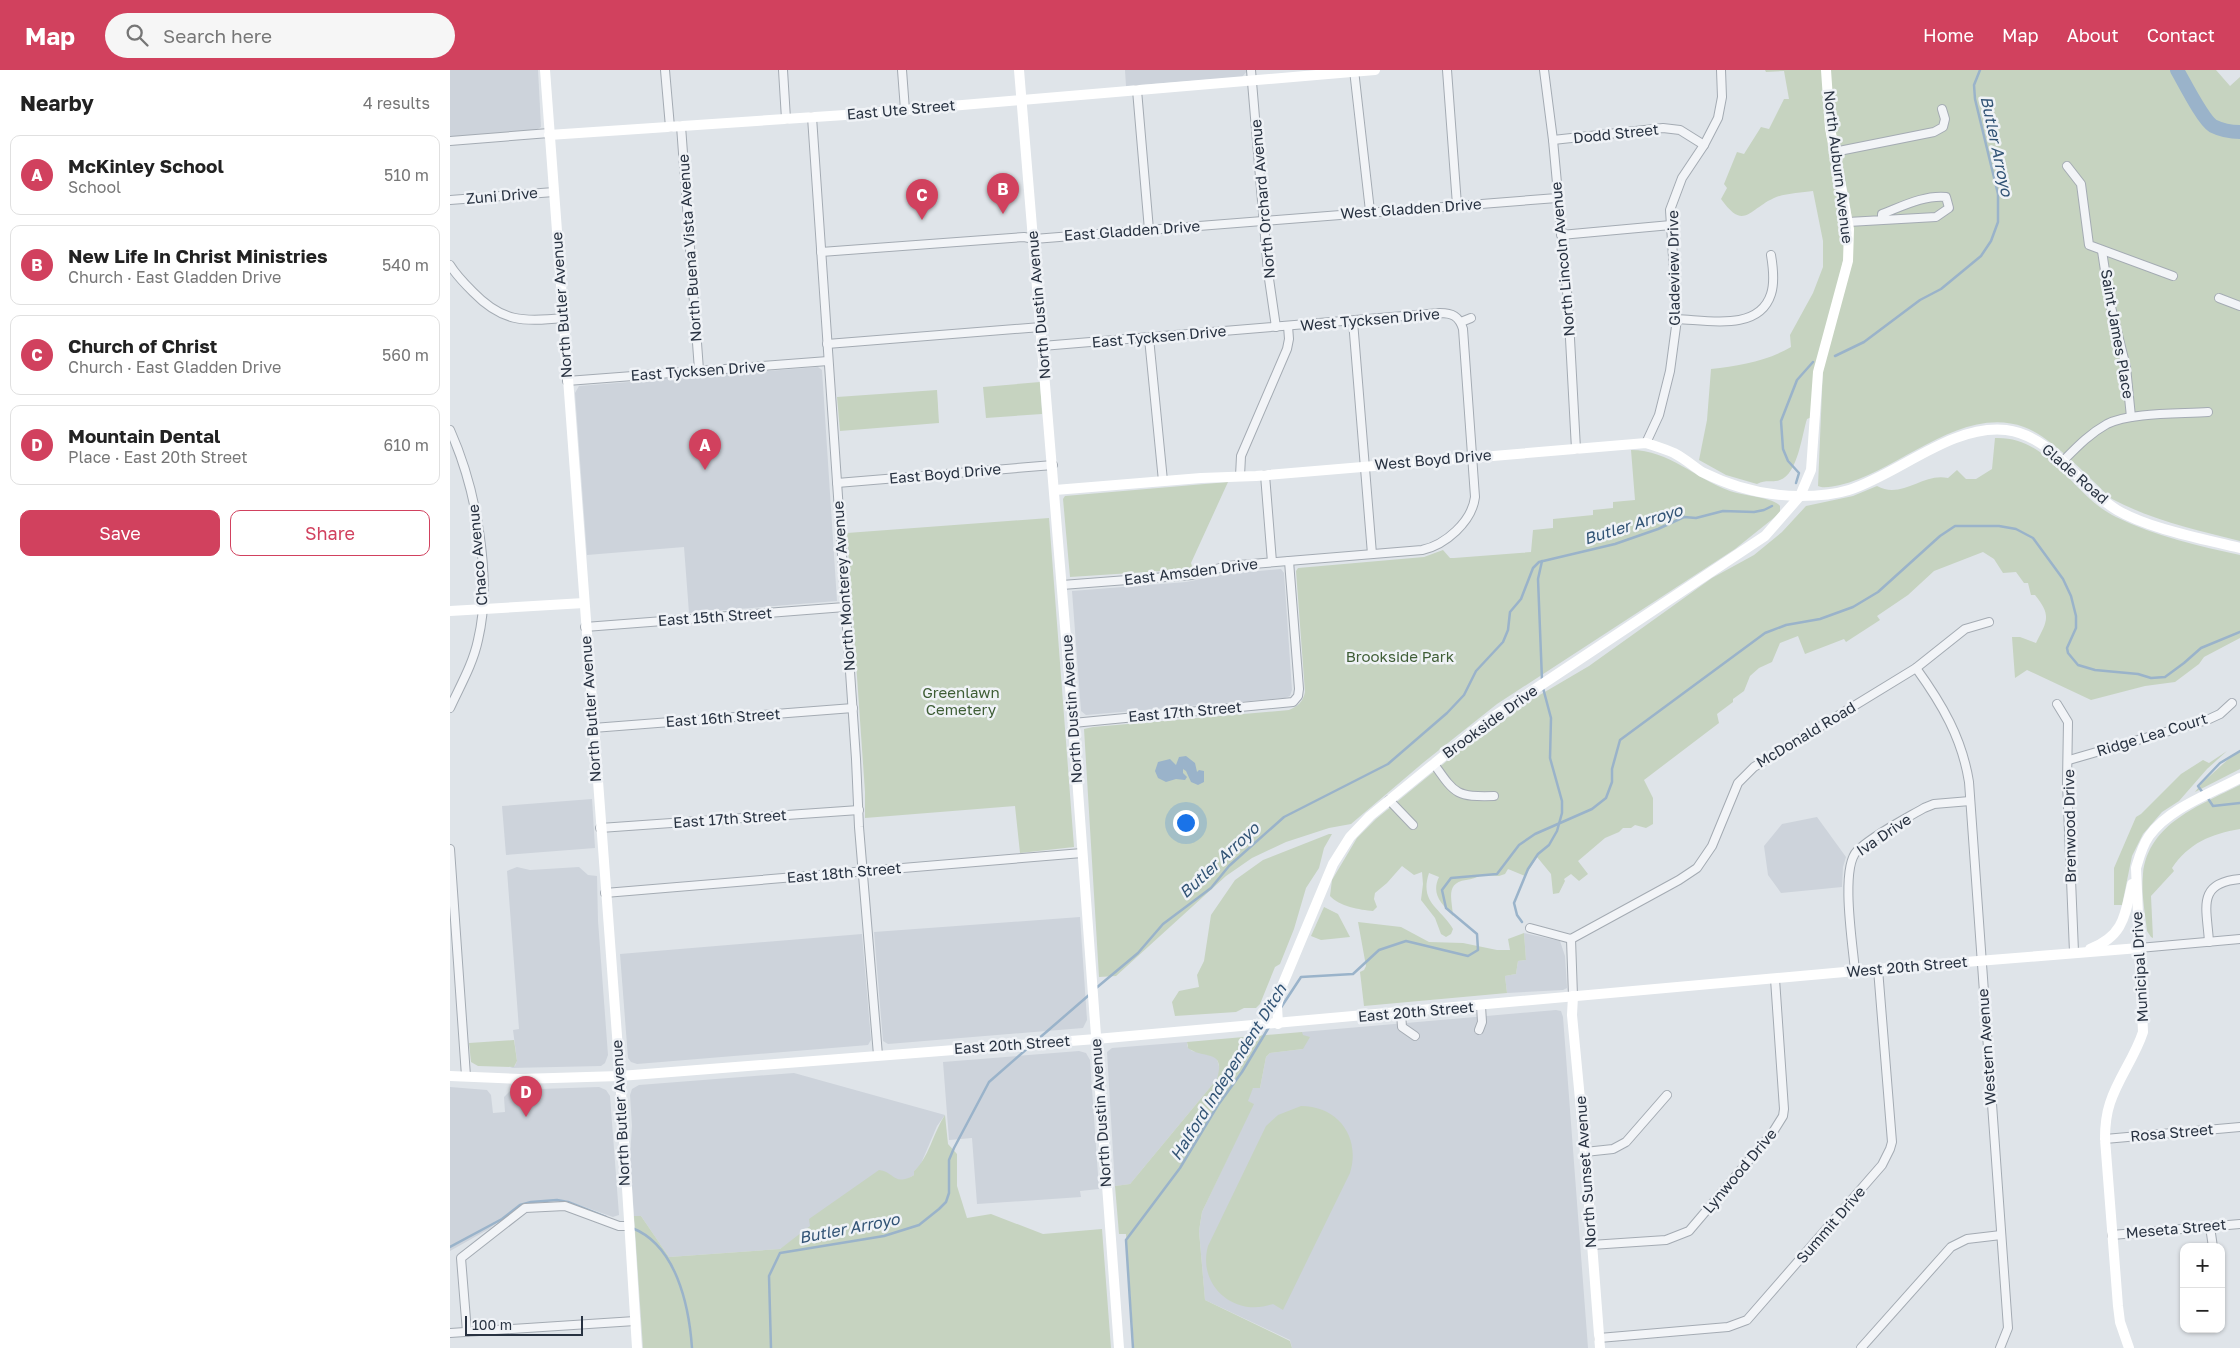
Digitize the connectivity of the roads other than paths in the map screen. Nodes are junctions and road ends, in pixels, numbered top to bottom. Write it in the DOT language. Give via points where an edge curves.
graph roads {
  1 [pos="545,70"];
  2 [pos="665,70"];
  3 [pos="783,70"];
  4 [pos="902,70"];
  5 [pos="1019,70"];
  6 [pos="1375,70"];
  7 [pos="1447,70"];
  8 [pos="1544,70"];
  9 [pos="1721,70"];
  10 [pos="1826,70"];
  11 [pos="1354,71"];
  12 [pos="1252,75"];
  13 [pos="1137,90"];
  14 [pos="1022,101"];
  15 [pos="905,110"];
  16 [pos="1942,110"];
  17 [pos="812,117"];
  18 [pos="786,119"];
  19 [pos="681,126"];
  20 [pos="670,127"];
  21 [pos="549,134"];
  22 [pos="1553,140"];
  23 [pos="450,141"];
  24 [pos="1704,145"];
  25 [pos="1834,152"];
  26 [pos="2068,166"];
  27 [pos="554,192"];
  28 [pos="1557,198"];
  29 [pos="450,200"];
  30 [pos="1457,205"];
  31 [pos="1370,211"];
  32 [pos="1882,219"];
  33 [pos="1264,221"];
  34 [pos="1848,222"];
  35 [pos="1671,225"];
  36 [pos="1149,230"];
  37 [pos="1561,235"];
  38 [pos="1034,239"];
  39 [pos="2102,251"];
  40 [pos="821,252"];
  41 [pos="1771,255"];
  42 [pos="450,265"];
  43 [pos="2173,276"];
  44 [pos="2219,298"];
  45 [pos="2240,306"];
  46 [pos="563,318"];
  47 [pos="1471,318"];
  48 [pos="1677,319"];
  49 [pos="1353,320"];
  50 [pos="1461,322"];
  51 [pos="1288,326"];
  52 [pos="1041,327"];
  53 [pos="1276,327"];
  54 [pos="1150,338"];
  55 [pos="827,344"];
  56 [pos="1042,346"];
  57 [pos="828,361"];
  58 [pos="699,370"];
  59 [pos="567,381"];
  60 [pos="2208,412"];
  61 [pos="2131,417"];
  62 [pos="450,430"];
  63 [pos="1646,443"];
  64 [pos="1576,449"];
  65 [pos="1473,457"];
  66 [pos="2062,462"];
  67 [pos="1052,465"];
  68 [pos="1366,466"];
  69 [pos="1265,475"];
  70 [pos="1240,476"];
  71 [pos="1163,481"];
  72 [pos="837,483"];
  73 [pos="1055,490"];
  74 [pos="1800,496"];
  75 [pos="2240,548"];
  76 [pos="1372,554"];
  77 [pos="1289,561"];
  78 [pos="1272,562"];
  79 [pos="1062,585"];
  80 [pos="584,602"];
  81 [pos="845,607"];
  82 [pos="484,608"];
  83 [pos="450,611"];
  84 [pos="1988,622"];
  85 [pos="585,627"];
  86 [pos="1916,668"];
  87 [pos="2232,703"];
  88 [pos="2057,704"];
  89 [pos="450,708"];
  90 [pos="853,708"];
  91 [pos="1073,723"];
  92 [pos="593,728"];
  93 [pos="2069,760"];
  94 [pos="1434,764"];
  95 [pos="2240,778"];
  96 [pos="1494,796"];
  97 [pos="1389,800"];
  98 [pos="1970,801"];
  99 [pos="859,810"];
  100 [pos="1413,825"];
  101 [pos="600,828"];
  102 [pos="450,849"];
  103 [pos="1082,853"];
  104 [pos="2136,868"];
  105 [pos="862,872"];
  106 [pos="2240,879"];
  107 [pos="605,893"];
  108 [pos="452,899"];
  109 [pos="1530,928"];
  110 [pos="1570,938"];
  111 [pos="2240,940"];
  112 [pos="2209,942"];
  113 [pos="2139,948"];
  114 [pos="2078,952"];
  115 [pos="1980,960"];
  116 [pos="1878,969"];
  117 [pos="1855,971"];
  118 [pos="1775,979"];
  119 [pos="1574,996"];
  120 [pos="1481,1006"];
  121 [pos="1400,1013"];
  122 [pos="1278,1024"];
  123 [pos="1479,1030"];
  124 [pos="1415,1036"];
  125 [pos="1096,1039"];
  126 [pos="878,1055"];
  127 [pos="450,1076"];
  128 [pos="466,1076"];
  129 [pos="620,1076"];
  130 [pos="1667,1095"];
  131 [pos="2240,1127"];
  132 [pos="2105,1139"];
  133 [pos="1585,1152"];
  134 [pos="2240,1224"];
  135 [pos="628,1226"];
  136 [pos="2210,1227"];
  137 [pos="2001,1235"];
  138 [pos="2112,1235"];
  139 [pos="2212,1243"];
  140 [pos="1591,1245"];
  141 [pos="635,1321"];
  142 [pos="467,1332"];
  143 [pos="450,1333"];
  144 [pos="1599,1343"];
  145 [pos="637,1348"];
  146 [pos="1118,1348"];
  147 [pos="1862,1348"];
  148 [pos="2000,1348"];
  149 [pos="2129,1348"];
  1 -- 21 [label="main road, North Butler Avenue"];
  2 -- 20 [label="street"];
  3 -- 18 [label="street"];
  4 -- 15 [label="street"];
  5 -- 14 [label="main road, North Dustin Avenue"];
  6 -- 11 [label="main road, East Ute Street"];
  7 -- 30 [label="street"];
  8 -- 22 [label="street, North Lincoln Avenue"];
  9 -- 24 [label="street, Gladeview Drive" via="1722,98 1718,118"];
  10 -- 25 [label="main road, North Auburn Avenue"];
  11 -- 12 [label="main road, East Ute Street"];
  11 -- 31 [label="street"];
  12 -- 13 [label="main road, East Ute Street"];
  12 -- 33 [label="street, North Orchard Avenue"];
  13 -- 14 [label="main road, East Ute Street"];
  13 -- 36 [label="street"];
  14 -- 15 [label="main road, East Ute Street"];
  14 -- 38 [label="main road, North Dustin Avenue"];
  15 -- 17 [label="main road, East Ute Street"];
  16 -- 25 [label="street" via="1943,127 1934,132"];
  17 -- 18 [label="main road, East Ute Street"];
  17 -- 40 [label="street, North Monterey Avenue"];
  18 -- 19 [label="main road, East Ute Street"];
  19 -- 20 [label="main road, East Ute Street"];
  19 -- 58 [label="street, North Buena Vista Avenue"];
  20 -- 21 [label="main road, East Ute Street"];
  21 -- 23 [label="street, East Ute Street"];
  21 -- 27 [label="main road, North Butler Avenue"];
  22 -- 24 [label="street, Dodd Street" via="1663,128 1680,130"];
  22 -- 28 [label="street, North Lincoln Avenue"];
  24 -- 35 [label="street, Gladeview Drive" via="1675,192 1670,210"];
  25 -- 34 [label="main road, North Auburn Avenue"];
  26 -- 39 [label="street" via="2081,184 2089,246"];
  27 -- 29 [label="street, Zuni Drive"];
  27 -- 46 [label="main road, North Butler Avenue"];
  28 -- 30 [label="street, West Gladden Drive"];
  28 -- 37 [label="street, North Lincoln Avenue"];
  30 -- 31 [label="street, West Gladden Drive"];
  31 -- 33 [label="street, West Gladden Drive"];
  32 -- 32 [label="street" via="1936,216 1949,208 1948,201 1946,197 1925,198 1882,214"];
  32 -- 34 [label="street"];
  33 -- 36 [label="street, East Gladden Drive"];
  33 -- 53 [label="street, North Orchard Avenue"];
  34 -- 74 [label="main road, North Auburn Avenue" via="1848,261 1818,372 1813,458 1807,484"];
  35 -- 37 [label="street"];
  35 -- 48 [label="street, Gladeview Drive"];
  36 -- 38 [label="street, East Gladden Drive"];
  37 -- 64 [label="street, North Lincoln Avenue"];
  38 -- 40 [label="street, East Gladden Drive" via="1024,237"];
  38 -- 52 [label="main road, North Dustin Avenue"];
  39 -- 43 [label="street"];
  39 -- 61 [label="street, Saint James Place" via="2110,303 2126,367"];
  40 -- 55 [label="street, North Monterey Avenue"];
  41 -- 48 [label="street" via="1772,293 1767,304 1752,317 1734,321"];
  42 -- 46 [label="street" via="456,276 487,307 499,314 529,320"];
  44 -- 45 [label="street"];
  46 -- 59 [label="main road, North Butler Avenue"];
  47 -- 50 [label="street"];
  48 -- 63 [label="street, Gladeview Drive" via="1670,371 1659,415"];
  49 -- 50 [label="street, West Tycksen Drive" via="1448,313"];
  49 -- 51 [label="street, West Tycksen Drive"];
  49 -- 68 [label="street"];
  50 -- 65 [label="street"];
  51 -- 53 [label="street, West Tycksen Drive"];
  51 -- 70 [label="street" via="1287,349 1241,456"];
  52 -- 55 [label="street"];
  52 -- 56 [label="main road, North Dustin Avenue"];
  53 -- 54 [label="street, East Tycksen Drive"];
  54 -- 56 [label="street, East Tycksen Drive"];
  54 -- 71 [label="street"];
  55 -- 57 [label="street, North Monterey Avenue"];
  56 -- 67 [label="main road, North Dustin Avenue"];
  57 -- 58 [label="street, East Tycksen Drive"];
  57 -- 72 [label="street, North Monterey Avenue"];
  58 -- 59 [label="street, East Tycksen Drive"];
  59 -- 80 [label="main road, North Butler Avenue"];
  60 -- 61 [label="street"];
  61 -- 66 [label="street" via="2108,423 2088,436"];
  62 -- 82 [label="street, Chaco Avenue" via="463,459 473,496"];
  63 -- 64 [label="main road, West Boyd Drive"];
  63 -- 74 [label="main road, West Boyd Drive" via="1739,487"];
  64 -- 65 [label="main road, West Boyd Drive"];
  65 -- 68 [label="main road, West Boyd Drive"];
  65 -- 76 [label="street, East Amsden Drive" via="1474,505 1467,518 1438,546"];
  66 -- 74 [label="main road, Glade Road" via="2030,437 1988,430 1956,438 1849,490"];
  66 -- 75 [label="main road, Glade Road" via="2096,496 2119,511 2190,536"];
  67 -- 72 [label="street, East Boyd Drive"];
  67 -- 73 [label="main road, North Dustin Avenue"];
  68 -- 69 [label="main road, West Boyd Drive"];
  68 -- 76 [label="street"];
  69 -- 70 [label="main road, West Boyd Drive"];
  69 -- 78 [label="street"];
  70 -- 71 [label="main road, West Boyd Drive"];
  71 -- 73 [label="main road, West Boyd Drive"];
  72 -- 81 [label="street, North Monterey Avenue"];
  73 -- 79 [label="main road, North Dustin Avenue"];
  74 -- 94 [label="main road, Brookside Drive" via="1765,536 1484,723"];
  76 -- 77 [label="street, East Amsden Drive"];
  77 -- 78 [label="street, East Amsden Drive"];
  77 -- 91 [label="street, East 17th Street" via="1299,689 1295,700 1285,704"];
  78 -- 79 [label="street, East Amsden Drive" via="1228,566 1192,575"];
  79 -- 91 [label="main road, North Dustin Avenue"];
  80 -- 82 [label="main road"];
  80 -- 85 [label="main road, North Butler Avenue"];
  81 -- 85 [label="street, East 15th Street"];
  81 -- 90 [label="street, North Monterey Avenue"];
  82 -- 83 [label="main road"];
  82 -- 89 [label="street, Chaco Avenue" via="472,659"];
  84 -- 86 [label="street, McDonald Road" via="1965,629"];
  85 -- 92 [label="main road, North Butler Avenue"];
  86 -- 98 [label="street, Western Avenue" via="1953,725 1965,761"];
  86 -- 110 [label="street, McDonald Road" via="1748,772 1730,799 1712,846 1690,874"];
  87 -- 93 [label="street, Ridge Lea Court" via="2207,720"];
  88 -- 93 [label="street, Brenwood Drive" via="2068,722"];
  90 -- 92 [label="street, East 16th Street"];
  90 -- 99 [label="street, North Monterey Avenue"];
  91 -- 103 [label="main road, North Dustin Avenue"];
  92 -- 101 [label="main road, North Butler Avenue"];
  93 -- 114 [label="street, Brenwood Drive" via="2067,783"];
  94 -- 96 [label="street" via="1456,792"];
  94 -- 97 [label="main road, Brookside Drive"];
  95 -- 104 [label="main road, Municipal Drive" via="2167,818 2149,836"];
  97 -- 100 [label="street"];
  97 -- 122 [label="main road, Brookside Drive" via="1356,830 1333,864 1279,993"];
  98 -- 115 [label="street, Western Avenue"];
  98 -- 117 [label="street, Iva Drive" via="1940,803 1924,808 1862,846 1853,856 1848,875"];
  99 -- 101 [label="street, East 17th Street"];
  99 -- 105 [label="street, North Monterey Avenue"];
  101 -- 107 [label="main road, North Butler Avenue"];
  102 -- 108 [label="street"];
  103 -- 105 [label="street, East 18th Street"];
  103 -- 125 [label="main road, North Dustin Avenue"];
  104 -- 113 [label="main road, Municipal Drive"];
  104 -- 114 [label="main road" via="2120,928 2110,938"];
  105 -- 107 [label="street, East 18th Street"];
  105 -- 126 [label="street, North Monterey Avenue"];
  106 -- 112 [label="street" via="2219,883 2209,894 2206,906"];
  107 -- 129 [label="main road, North Butler Avenue"];
  108 -- 128 [label="street"];
  109 -- 110 [label="street"];
  110 -- 119 [label="street"];
  111 -- 112 [label="street, West 20th Street"];
  112 -- 113 [label="street, West 20th Street"];
  113 -- 114 [label="main road, West 20th Street"];
  113 -- 132 [label="main road, Municipal Drive" via="2143,1032 2138,1049 2110,1103 2105,1120"];
  114 -- 115 [label="main road, West 20th Street"];
  115 -- 116 [label="main road, West 20th Street"];
  115 -- 137 [label="street, Western Avenue"];
  116 -- 117 [label="main road, West 20th Street"];
  116 -- 144 [label="street, Summit Drive" via="1892,1142 1882,1165 1747,1320 1728,1328"];
  117 -- 118 [label="main road, West 20th Street"];
  118 -- 119 [label="main road, West 20th Street"];
  118 -- 140 [label="street, Lynwood Drive" via="1784,1109 1773,1132 1689,1231 1666,1240"];
  119 -- 120 [label="main road, East 20th Street"];
  119 -- 133 [label="main road, North Sunset Avenue" via="1572,1015"];
  120 -- 121 [label="main road, East 20th Street"];
  120 -- 123 [label="street"];
  121 -- 122 [label="main road, East 20th Street"];
  121 -- 124 [label="street" via="1402,1027"];
  122 -- 125 [label="main road, East 20th Street"];
  125 -- 126 [label="main road, East 20th Street"];
  125 -- 146 [label="main road, North Dustin Avenue"];
  126 -- 129 [label="main road, East 20th Street"];
  127 -- 128 [label="main road, East 20th Street"];
  128 -- 129 [label="main road, East 20th Street" via="520,1079"];
  129 -- 135 [label="main road, North Butler Avenue"];
  130 -- 133 [label="street" via="1626,1142 1613,1149"];
  131 -- 132 [label="street, Rosa Street"];
  132 -- 138 [label="main road, Municipal Drive"];
  133 -- 140 [label="main road, North Sunset Avenue"];
  134 -- 136 [label="street, Meseta Street"];
  135 -- 141 [label="main road, North Butler Avenue"];
  135 -- 142 [label="street" via="618,1226 565,1206 525,1208 461,1258"];
  136 -- 138 [label="street, Meseta Street"];
  136 -- 139 [label="street"];
  137 -- 147 [label="street" via="1967,1239 1951,1247"];
  137 -- 148 [label="street, Western Avenue" via="2008,1328"];
  138 -- 149 [label="main road, Municipal Drive" via="2120,1322"];
  140 -- 144 [label="main road, North Sunset Avenue"];
  141 -- 142 [label="street"];
  141 -- 145 [label="main road, North Butler Avenue"];
  142 -- 143 [label="street"];
}
